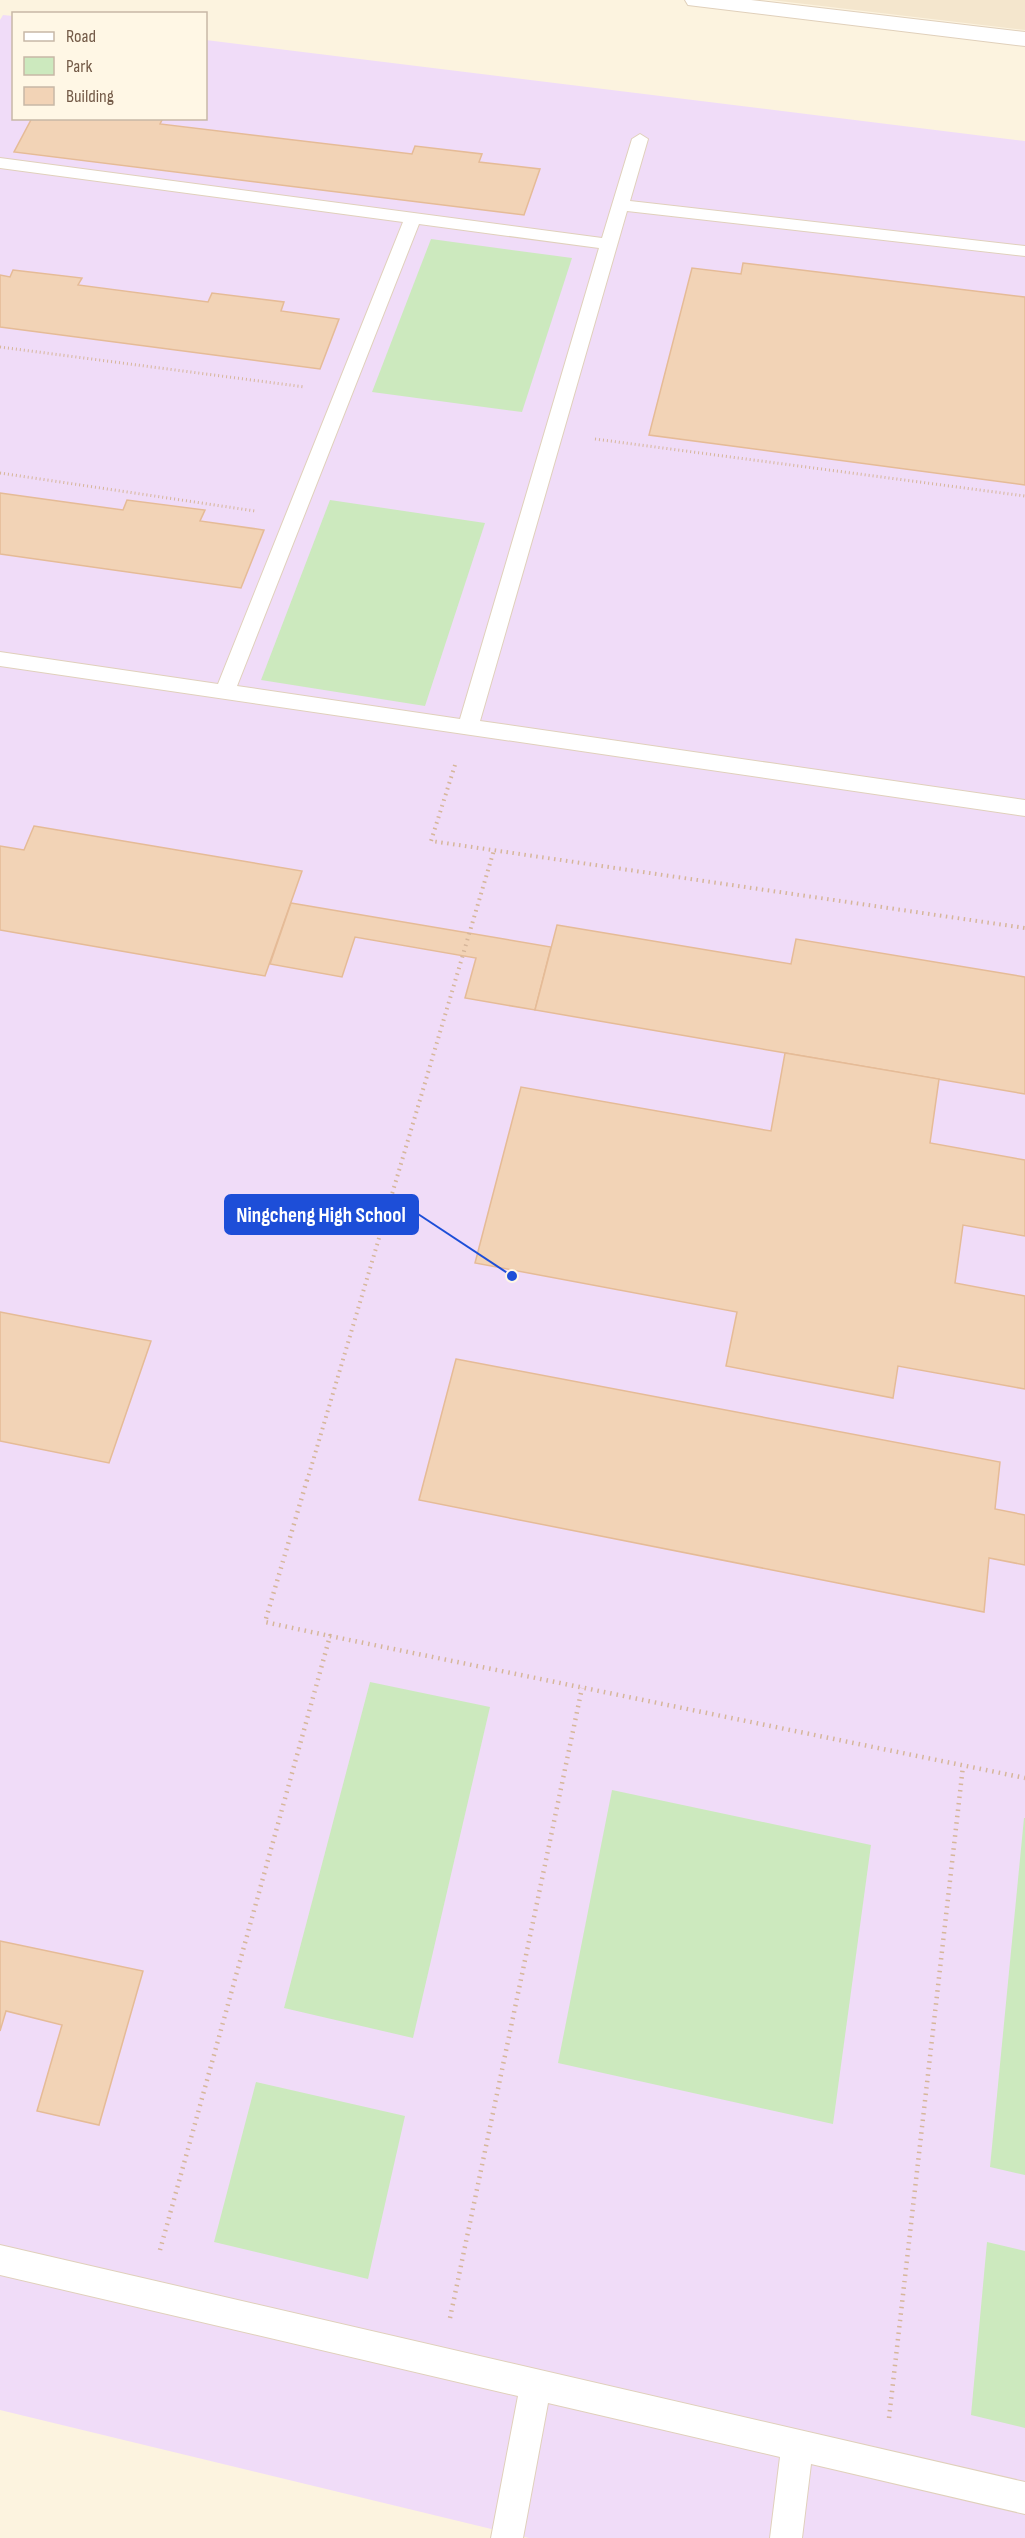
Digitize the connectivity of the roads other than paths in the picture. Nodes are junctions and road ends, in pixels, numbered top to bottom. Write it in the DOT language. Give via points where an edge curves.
graph roads {
  1 [pos="696,0"];
  2 [pos="1025,39"];
  3 [pos="640,139"];
  4 [pos="0,163"];
  5 [pos="621,205"];
  6 [pos="413,218"];
  7 [pos="609,244"];
  8 [pos="1025,251"];
  9 [pos="0,659"];
  10 [pos="225,692"];
  11 [pos="468,727"];
  12 [pos="1025,808"];
  13 [pos="0,2260"];
  14 [pos="536,2384"];
  15 [pos="798,2444"];
  16 [pos="1025,2498"];
  17 [pos="507,2538"];
  18 [pos="786,2538"];
  1 -- 2 [label="street"];
  3 -- 5 [label="lane"];
  4 -- 6 [label="lane"];
  5 -- 7 [label="lane"];
  5 -- 8 [label="lane"];
  6 -- 7 [label="lane"];
  6 -- 10 [label="lane"];
  7 -- 11 [label="lane"];
  9 -- 10 [label="lane"];
  10 -- 11 [label="lane"];
  11 -- 12 [label="lane"];
  13 -- 14 [label="lane"];
  14 -- 15 [label="lane"];
  14 -- 17 [label="lane"];
  15 -- 16 [label="lane"];
  15 -- 18 [label="lane"];
}
